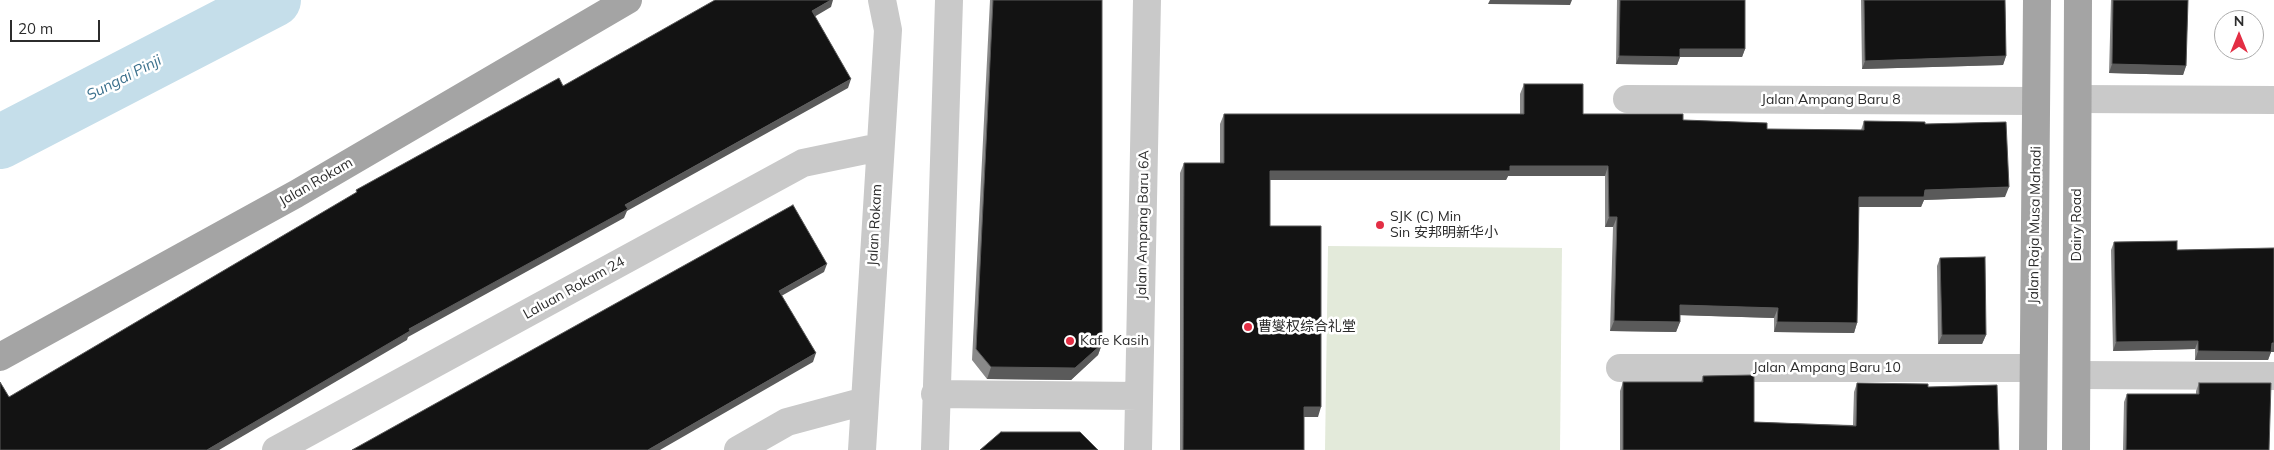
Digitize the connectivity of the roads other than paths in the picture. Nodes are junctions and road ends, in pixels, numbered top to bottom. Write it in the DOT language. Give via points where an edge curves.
graph roads {
  1 [pos="628,0"];
  2 [pos="882,0"];
  3 [pos="949,0"];
  4 [pos="1147,0"];
  5 [pos="2037,0"];
  6 [pos="2078,0"];
  7 [pos="1626,99"];
  8 [pos="2078,99"];
  9 [pos="2274,100"];
  10 [pos="2036,101"];
  11 [pos="880,147"];
  12 [pos="0,357"];
  13 [pos="1620,368"];
  14 [pos="2034,368"];
  15 [pos="2076,374"];
  16 [pos="2274,376"];
  17 [pos="935,394"];
  18 [pos="1140,396"];
  19 [pos="865,402"];
  20 [pos="276,450"];
  21 [pos="738,450"];
  22 [pos="862,450"];
  23 [pos="934,450"];
  24 [pos="1138,450"];
  25 [pos="2033,450"];
  26 [pos="2076,450"];
  1 -- 12 [label="main road, Jalan Rokam" via="296,194"];
  2 -- 11 [label="street, Jalan Rokam" via="888,30"];
  3 -- 17 [label="street"];
  4 -- 18 [label="street, Jalan Ampang Baru 6A"];
  5 -- 10 [label="main road, Jalan Raja Musa Mahadi"];
  6 -- 8 [label="main road, Dairy Road"];
  7 -- 10 [label="street, Jalan Ampang Baru 8"];
  8 -- 9 [label="street"];
  8 -- 15 [label="main road, Dairy Road"];
  10 -- 14 [label="main road, Jalan Raja Musa Mahadi"];
  11 -- 19 [label="street, Jalan Rokam"];
  11 -- 20 [label="street, Laluan Rokam 24" via="803,163"];
  13 -- 14 [label="street, Jalan Ampang Baru 10"];
  14 -- 25 [label="main road, Jalan Raja Musa Mahadi"];
  15 -- 16 [label="street"];
  15 -- 26 [label="main road, Dairy Road"];
  17 -- 18 [label="street"];
  17 -- 23 [label="street"];
  18 -- 24 [label="street, Jalan Ampang Baru 6A"];
  19 -- 21 [label="street" via="787,422"];
  19 -- 22 [label="street, Jalan Rokam"];
}
